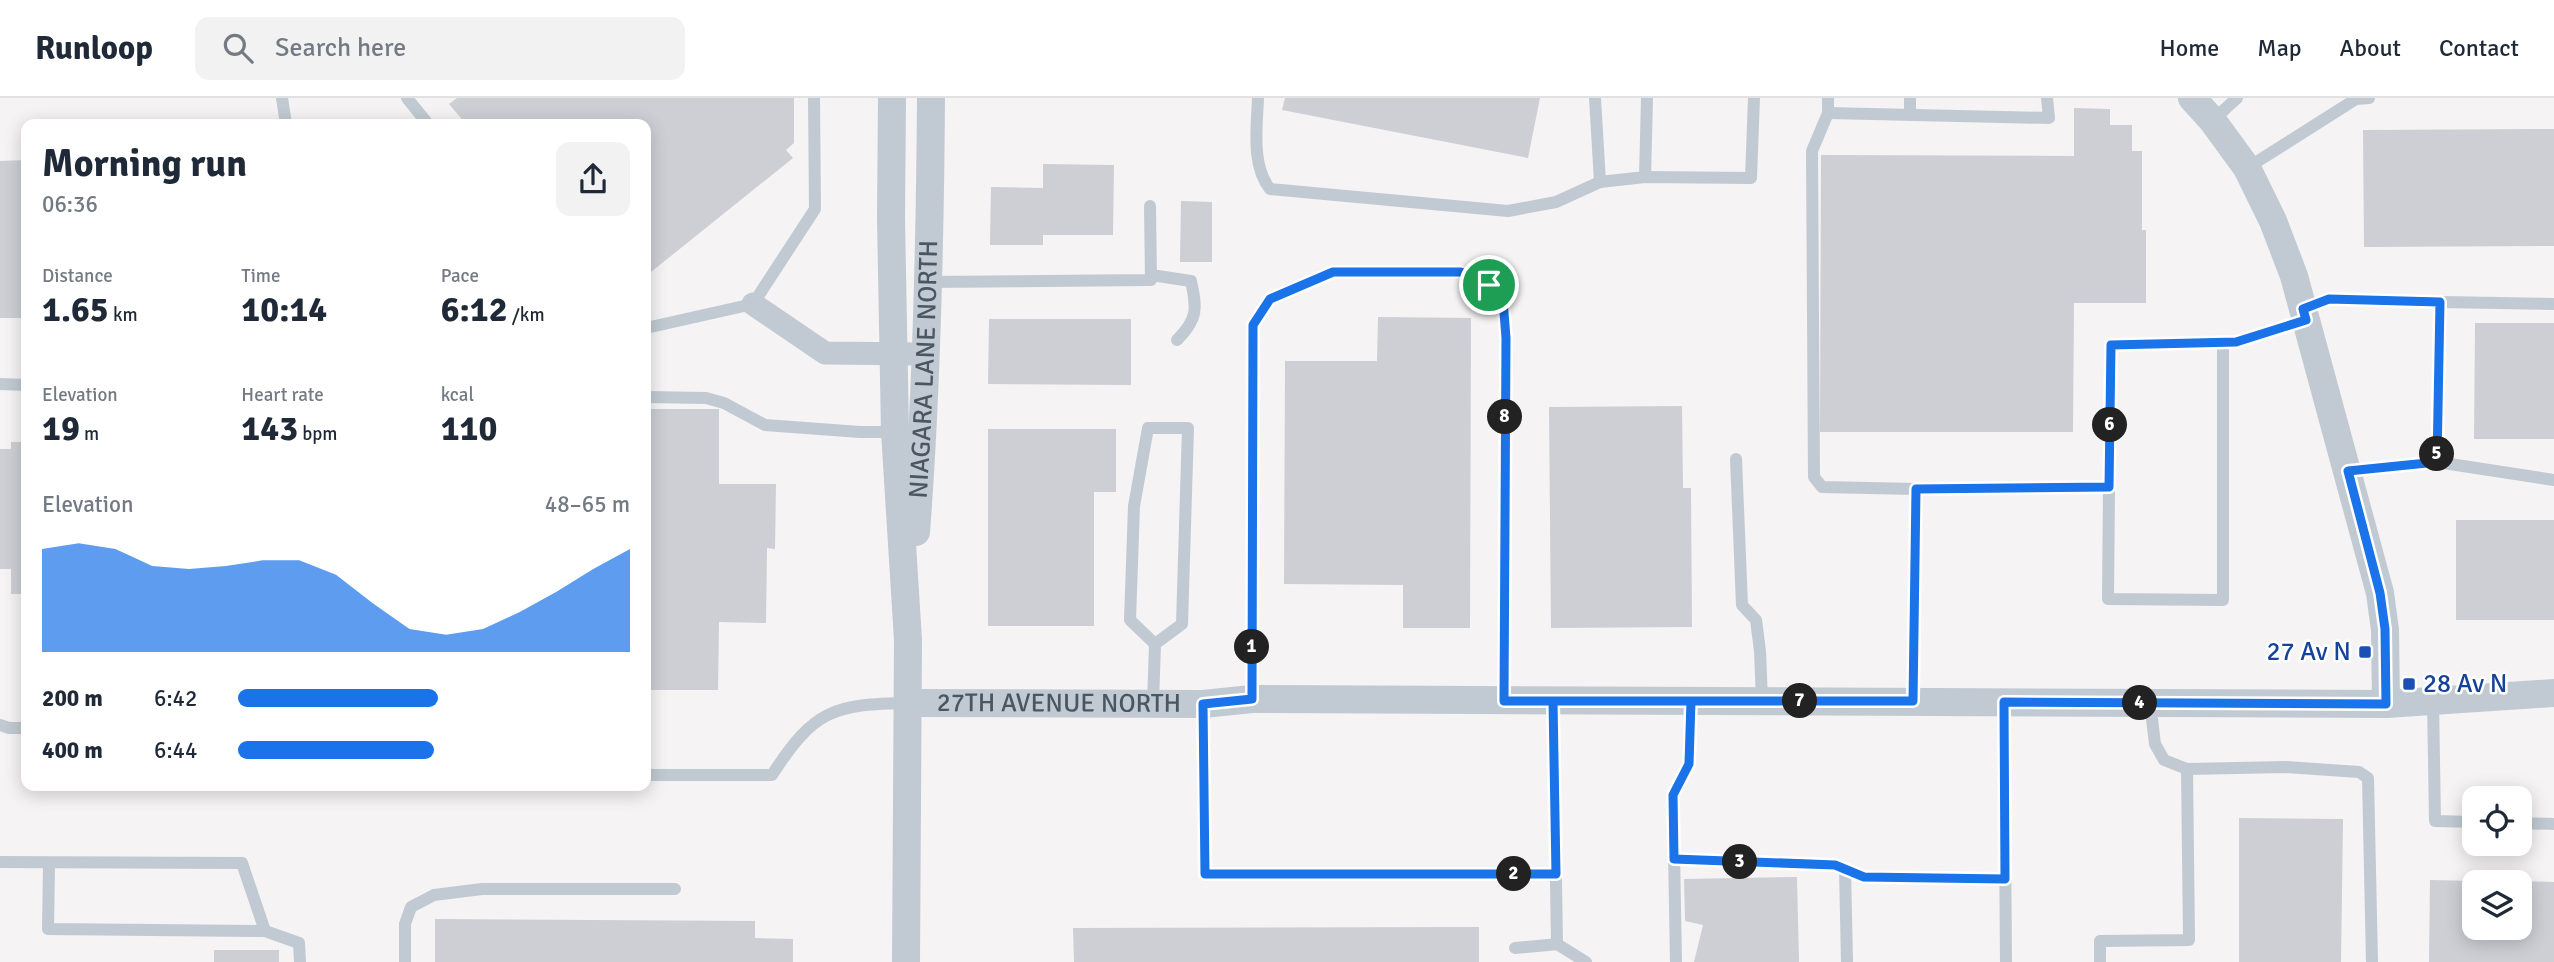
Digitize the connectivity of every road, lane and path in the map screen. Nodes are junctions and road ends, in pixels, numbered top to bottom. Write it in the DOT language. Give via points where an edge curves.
graph roads {
  1 [pos="282,98"];
  2 [pos="407,98"];
  3 [pos="814,98"];
  4 [pos="892,98"];
  5 [pos="931,98"];
  6 [pos="1258,98"];
  7 [pos="1595,98"];
  8 [pos="1647,98"];
  9 [pos="1755,98"];
  10 [pos="1828,98"];
  11 [pos="1910,98"];
  12 [pos="2047,98"];
  13 [pos="2192,98"];
  14 [pos="2237,98"];
  15 [pos="2370,98"];
  16 [pos="1828,113"];
  17 [pos="1910,115"];
  18 [pos="285,119"];
  19 [pos="424,119"];
  20 [pos="2212,120"];
  21 [pos="2247,168"];
  22 [pos="1645,177"];
  23 [pos="1600,182"];
  24 [pos="1150,206"];
  25 [pos="1151,275"];
  26 [pos="928,282"];
  27 [pos="2440,302"];
  28 [pos="753,304"];
  29 [pos="2554,304"];
  30 [pos="2305,315"];
  31 [pos="651,327"];
  32 [pos="1177,340"];
  33 [pos="2222,342"];
  34 [pos="925,354"];
  35 [pos="894,355"];
  36 [pos="0,384"];
  37 [pos="21,385"];
  38 [pos="651,397"];
  39 [pos="895,432"];
  40 [pos="1736,459"];
  41 [pos="2437,462"];
  42 [pos="2348,471"];
  43 [pos="2554,480"];
  44 [pos="2109,487"];
  45 [pos="1916,489"];
  46 [pos="908,639"];
  47 [pos="1155,644"];
  48 [pos="2554,693"];
  49 [pos="1252,699"];
  50 [pos="1504,701"];
  51 [pos="1553,701"];
  52 [pos="1691,701"];
  53 [pos="1762,701"];
  54 [pos="1913,701"];
  55 [pos="2433,701"];
  56 [pos="2004,702"];
  57 [pos="909,703"];
  58 [pos="2150,703"];
  59 [pos="1203,704"];
  60 [pos="2386,704"];
  61 [pos="1153,705"];
  62 [pos="0,725"];
  63 [pos="21,729"];
  64 [pos="2187,769"];
  65 [pos="651,775"];
  66 [pos="2462,822"];
  67 [pos="2532,823"];
  68 [pos="2554,824"];
  69 [pos="1674,859"];
  70 [pos="0,862"];
  71 [pos="49,863"];
  72 [pos="0,869"];
  73 [pos="1845,869"];
  74 [pos="1556,874"];
  75 [pos="2005,879"];
  76 [pos="676,889"];
  77 [pos="265,931"];
  78 [pos="1558,944"];
  79 [pos="1515,948"];
  80 [pos="300,962"];
  81 [pos="405,962"];
  82 [pos="906,962"];
  83 [pos="1586,962"];
  84 [pos="1676,962"];
  85 [pos="1847,962"];
  86 [pos="2006,962"];
  87 [pos="2101,962"];
  88 [pos="2372,962"];
  1 -- 18 [label="lane"];
  2 -- 19 [label="lane"];
  3 -- 28 [label="lane" via="815,209"];
  4 -- 35 [label="street, NIAGARA LANE NORTH"];
  5 -- 26 [label="street, NIAGARA LANE NORTH"];
  6 -- 23 [label="lane" via="1257,150 1263,180 1270,189 1508,211 1556,202"];
  7 -- 23 [label="lane"];
  8 -- 22 [label="lane"];
  9 -- 22 [label="lane" via="1751,178"];
  10 -- 16 [label="lane"];
  11 -- 17 [label="lane"];
  12 -- 17 [label="lane" via="2049,118"];
  13 -- 20 [label="street"];
  14 -- 20 [label="lane"];
  15 -- 21 [label="lane" via="2356,99"];
  16 -- 17 [label="lane"];
  16 -- 45 [label="lane" via="1812,151 1814,477 1822,487"];
  20 -- 21 [label="street"];
  21 -- 30 [label="street" via="2273,221"];
  22 -- 23 [label="lane"];
  24 -- 25 [label="lane"];
  25 -- 26 [label="lane" via="1152,280"];
  25 -- 32 [label="lane" via="1191,281 1196,305 1191,326"];
  26 -- 34 [label="street, NIAGARA LANE NORTH"];
  27 -- 29 [label="lane"];
  27 -- 30 [label="lane" via="2329,299"];
  27 -- 41 [label="lane"];
  28 -- 31 [label="lane"];
  28 -- 35 [label="street" via="825,353"];
  30 -- 33 [label="lane" via="2236,342"];
  30 -- 42 [label="street"];
  33 -- 44 [label="lane" via="2111,345"];
  33 -- 44 [label="lane" via="2223,600 2108,599"];
  34 -- 35 [label="street"];
  34 -- 46 [label="street, NIAGARA LANE NORTH"];
  35 -- 39 [label="street, NIAGARA LANE NORTH"];
  36 -- 37 [label="lane"];
  38 -- 39 [label="lane" via="706,398 765,425"];
  39 -- 46 [label="street, NIAGARA LANE NORTH"];
  40 -- 53 [label="lane" via="1742,605 1756,620"];
  41 -- 42 [label="lane"];
  41 -- 43 [label="lane"];
  42 -- 60 [label="street" via="2380,593"];
  44 -- 45 [label="lane"];
  45 -- 54 [label="lane"];
  46 -- 57 [label="street, NIAGARA LANE NORTH"];
  47 -- 47 [label="lane" via="1130,620 1134,506 1147,428 1188,428 1182,624"];
  47 -- 61 [label="lane"];
  48 -- 55 [label="street, 27TH AVENUE NORTH"];
  49 -- 50 [label="street, 27TH AVENUE NORTH"];
  49 -- 50 [label="lane" via="1253,325 1270,299 1333,272 1461,272 1489,285 1503,300"];
  49 -- 59 [label="street, 27TH AVENUE NORTH"];
  50 -- 51 [label="street, 27TH AVENUE NORTH"];
  51 -- 52 [label="street, 27TH AVENUE NORTH"];
  51 -- 74 [label="lane"];
  52 -- 53 [label="street, 27TH AVENUE NORTH"];
  52 -- 69 [label="lane" via="1689,764 1673,795"];
  53 -- 54 [label="street, 27TH AVENUE NORTH"];
  54 -- 56 [label="street, 27TH AVENUE NORTH"];
  55 -- 60 [label="street, 27TH AVENUE NORTH"];
  55 -- 66 [label="lane" via="2435,821"];
  56 -- 58 [label="street, 27TH AVENUE NORTH"];
  56 -- 75 [label="lane"];
  57 -- 61 [label="street, 27TH AVENUE NORTH"];
  57 -- 65 [label="lane" via="837,710 808,727 772,775"];
  57 -- 82 [label="street, NIAGARA LANE NORTH"];
  58 -- 60 [label="street, 27TH AVENUE NORTH"];
  58 -- 64 [label="lane" via="2155,744 2164,760"];
  59 -- 61 [label="street, 27TH AVENUE NORTH"];
  59 -- 74 [label="lane" via="1205,874"];
  62 -- 63 [label="lane"];
  64 -- 87 [label="lane" via="2189,940 2100,941"];
  64 -- 88 [label="lane" via="2286,766 2359,772 2368,778"];
  67 -- 68 [label="lane"];
  69 -- 73 [label="lane"];
  69 -- 84 [label="lane"];
  70 -- 71 [label="lane"];
  70 -- 72 [label="lane"];
  71 -- 77 [label="lane" via="242,863"];
  71 -- 77 [label="lane" via="48,929"];
  73 -- 75 [label="lane" via="1864,877"];
  73 -- 85 [label="lane"];
  74 -- 78 [label="lane"];
  75 -- 86 [label="lane"];
  76 -- 81 [label="lane" via="482,889 434,895 411,907 405,924"];
  77 -- 80 [label="lane" via="299,943"];
  78 -- 79 [label="lane"];
  78 -- 83 [label="lane"];
}
